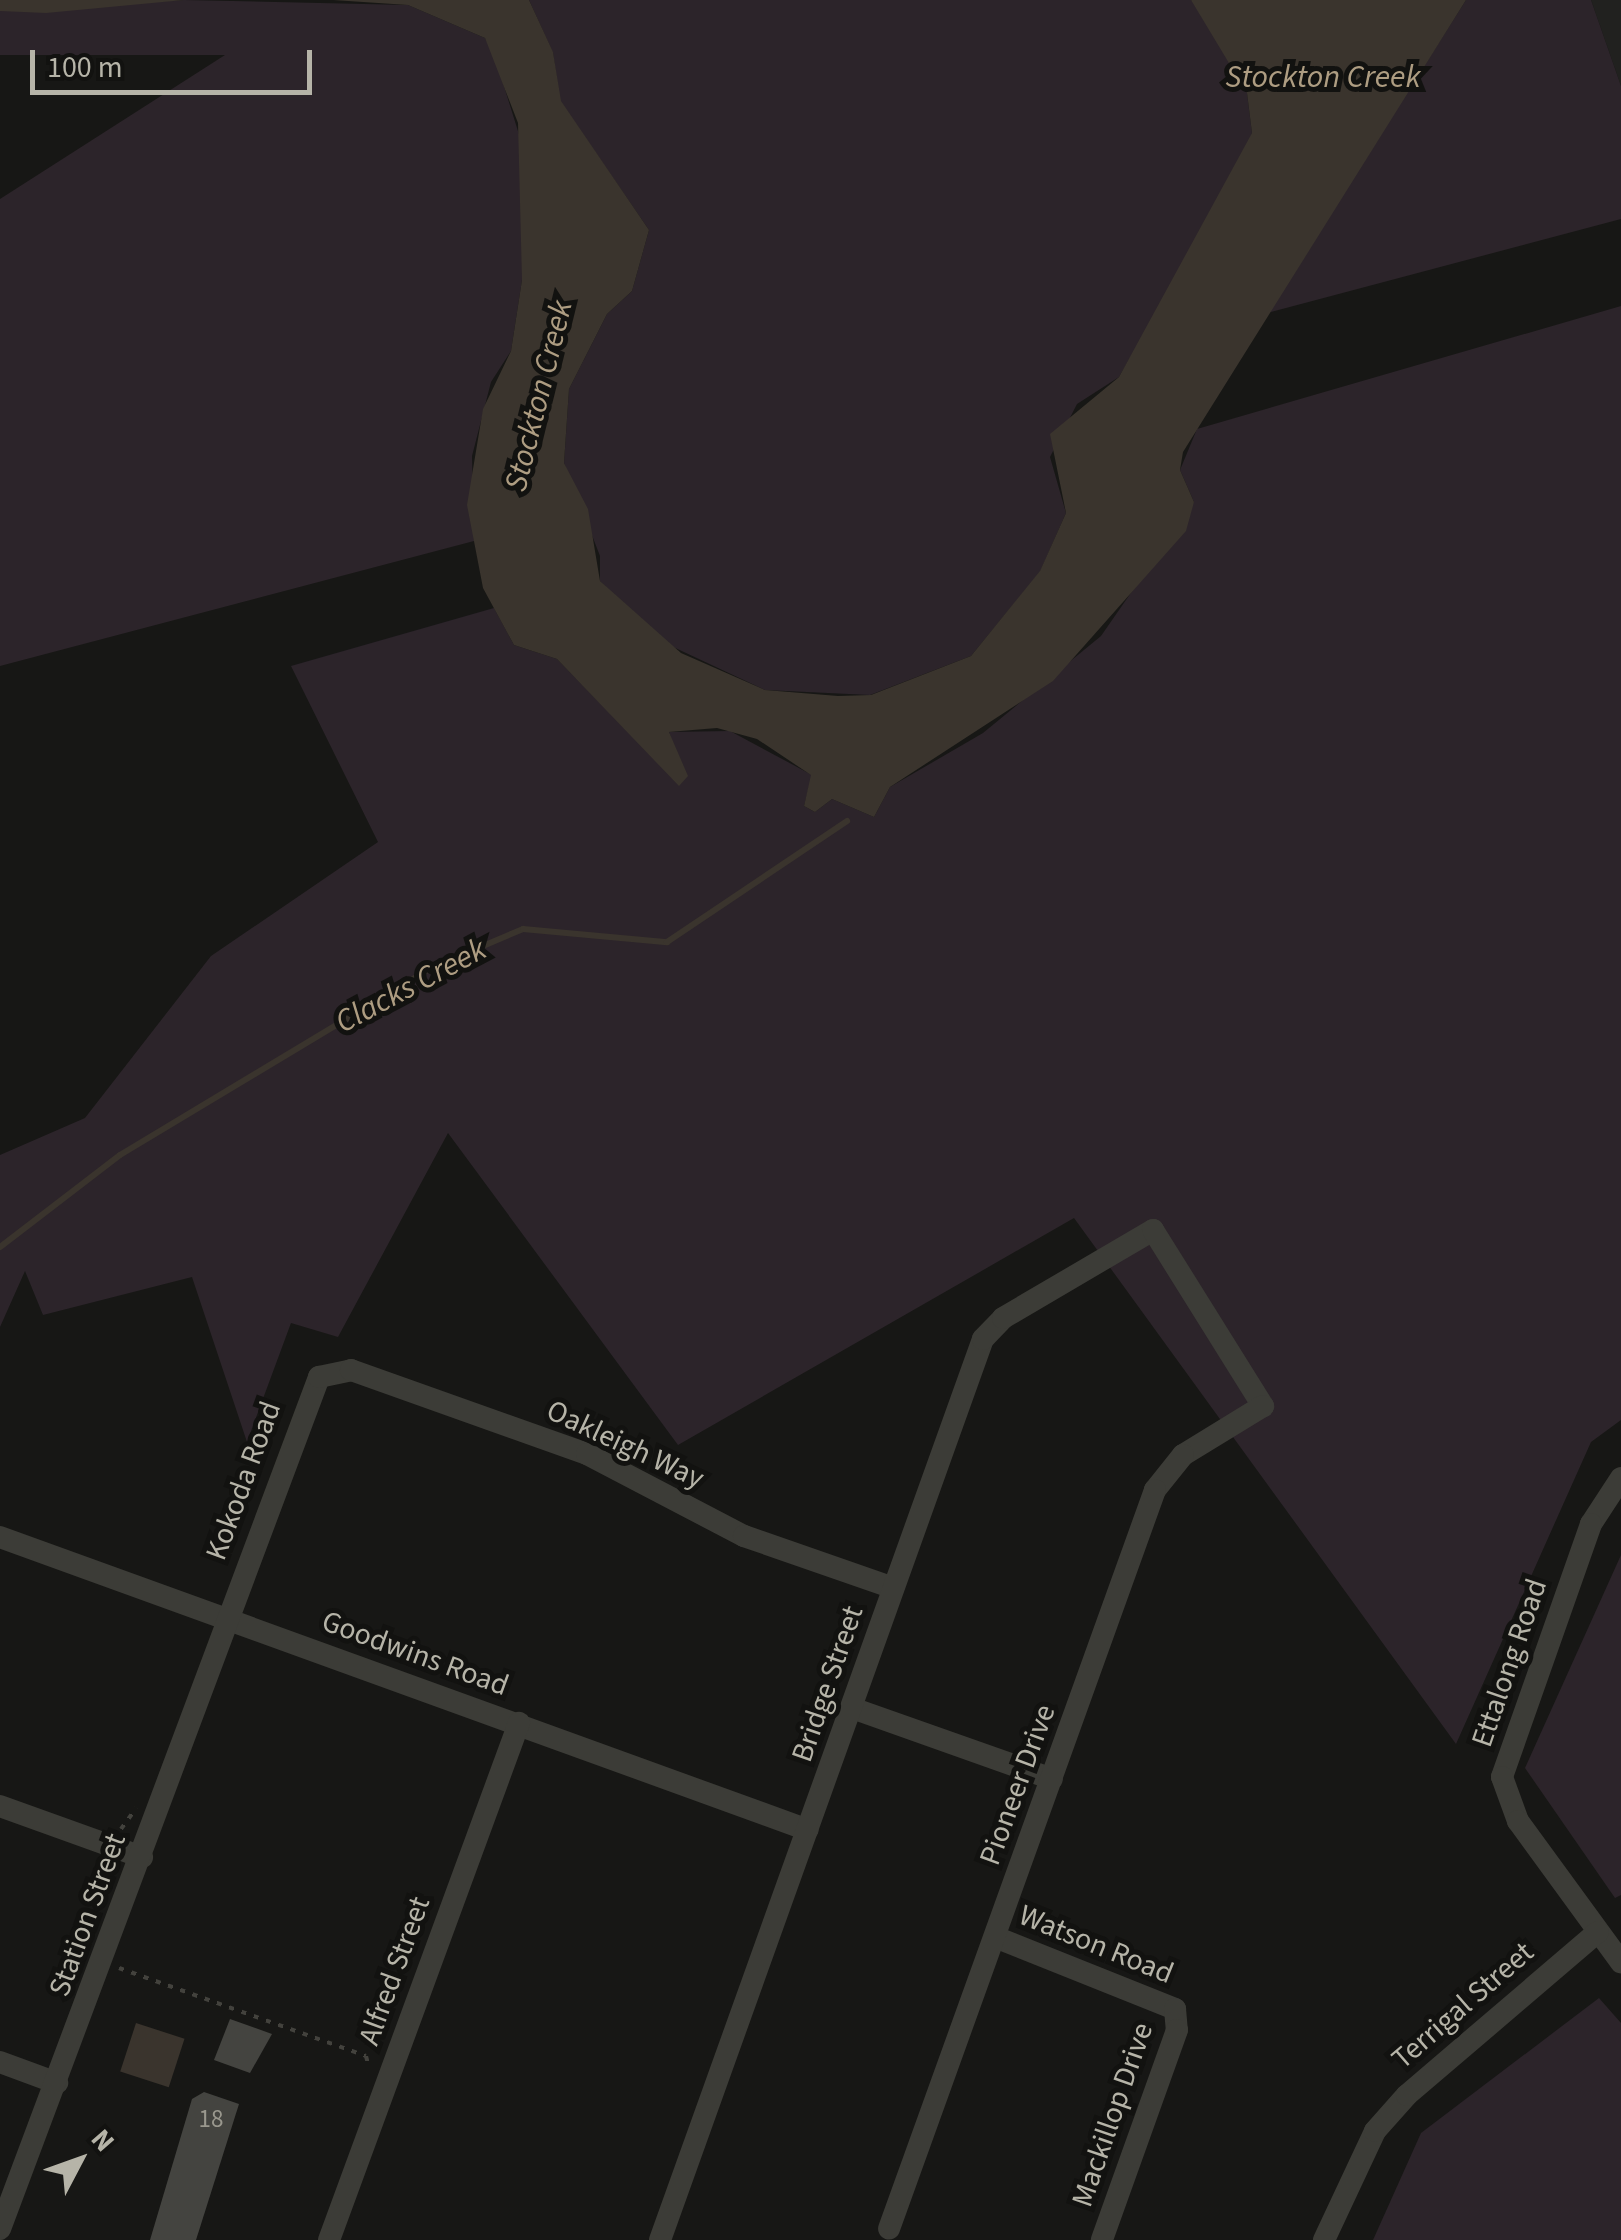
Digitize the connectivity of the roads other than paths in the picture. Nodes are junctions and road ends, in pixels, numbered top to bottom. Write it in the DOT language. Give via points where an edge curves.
graph roads {
  1 [pos="330,1371"];
  2 [pos="1263,1406"];
  3 [pos="1621,1478"];
  4 [pos="0,1537"];
  5 [pos="893,1588"];
  6 [pos="225,1618"];
  7 [pos="852,1708"];
  8 [pos="519,1723"];
  9 [pos="1052,1780"];
  10 [pos="0,1806"];
  11 [pos="808,1830"];
  12 [pos="142,1857"];
  13 [pos="1598,1932"];
  14 [pos="995,1937"];
  15 [pos="1621,1962"];
  16 [pos="1175,2009"];
  17 [pos="0,2062"];
  18 [pos="57,2082"];
  19 [pos="0,2229"];
  20 [pos="889,2230"];
  21 [pos="329,2240"];
  22 [pos="660,2240"];
  23 [pos="1102,2240"];
  24 [pos="1324,2240"];
  1 -- 5 [label="street, Oakleigh Way" via="351,1370 588,1454 744,1536"];
  1 -- 6 [label="street, Kokoda Road" via="305,1403"];
  2 -- 5 [label="street, Bridge Street" via="1153,1230 1003,1318 983,1339"];
  2 -- 9 [label="street, Pioneer Drive" via="1183,1455 1155,1490"];
  3 -- 13 [label="street, Ettalong Road" via="1591,1524 1502,1777 1518,1821"];
  4 -- 6 [label="street, Goodwins Road"];
  5 -- 7 [label="street, Bridge Street"];
  6 -- 8 [label="street, Goodwins Road"];
  6 -- 12 [label="street, Station Street"];
  7 -- 9 [label="street"];
  7 -- 11 [label="street, Bridge Street"];
  8 -- 11 [label="street, Goodwins Road"];
  8 -- 21 [label="street, Alfred Street"];
  9 -- 14 [label="street, Pioneer Drive"];
  10 -- 12 [label="street"];
  11 -- 22 [label="street, Bridge Street"];
  12 -- 18 [label="street, Station Street"];
  13 -- 15 [label="street, Ettalong Road"];
  13 -- 24 [label="street, Terrigal Street" via="1406,2095 1366,2146"];
  14 -- 16 [label="street, Watson Road"];
  14 -- 20 [label="street, Pioneer Drive"];
  16 -- 23 [label="street, Mackillop Drive" via="1177,2030"];
  17 -- 18 [label="street"];
  18 -- 19 [label="street, Station Street"];
}
